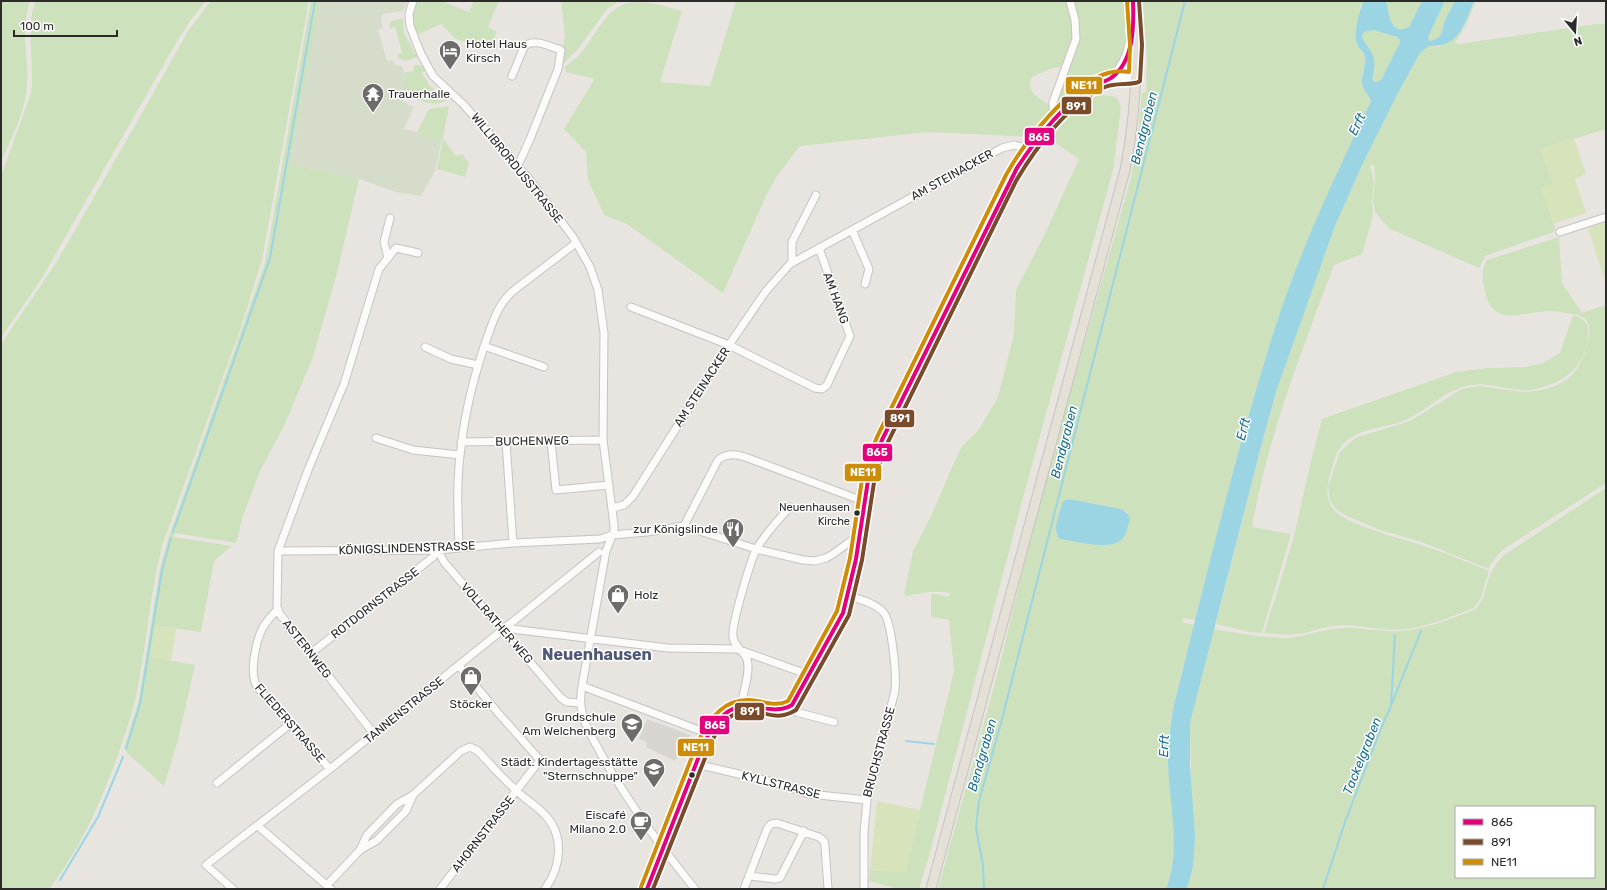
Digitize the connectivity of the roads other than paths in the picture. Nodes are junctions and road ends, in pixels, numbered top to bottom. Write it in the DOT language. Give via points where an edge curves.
graph roads {
  1 [pos="413,1"];
  2 [pos="1070,1"];
  3 [pos="1133,1"];
  4 [pos="1134,16"];
  5 [pos="512,76"];
  6 [pos="1110,78"];
  7 [pos="1135,78"];
  8 [pos="1057,117"];
  9 [pos="1030,149"];
  10 [pos="516,164"];
  11 [pos="816,195"];
  12 [pos="1606,217"];
  13 [pos="390,218"];
  14 [pos="852,230"];
  15 [pos="1560,232"];
  16 [pos="576,243"];
  17 [pos="819,248"];
  18 [pos="418,254"];
  19 [pos="388,258"];
  20 [pos="792,263"];
  21 [pos="865,284"];
  22 [pos="631,307"];
  23 [pos="730,345"];
  24 [pos="484,346"];
  25 [pos="425,347"];
  26 [pos="478,365"];
  27 [pos="544,367"];
  28 [pos="376,438"];
  29 [pos="603,440"];
  30 [pos="551,441"];
  31 [pos="461,442"];
  32 [pos="506,442"];
  33 [pos="460,455"];
  34 [pos="609,485"];
  35 [pos="863,502"];
  36 [pos="790,507"];
  37 [pos="612,508"];
  38 [pos="684,526"];
  39 [pos="612,535"];
  40 [pos="859,535"];
  41 [pos="513,543"];
  42 [pos="459,548"];
  43 [pos="756,549"];
  44 [pos="438,550"];
  45 [pos="278,551"];
  46 [pos="599,552"];
  47 [pos="848,595"];
  48 [pos="277,610"];
  49 [pos="503,630"];
  50 [pos="590,639"];
  51 [pos="741,650"];
  52 [pos="310,654"];
  53 [pos="459,666"];
  54 [pos="809,675"];
  55 [pos="582,686"];
  56 [pos="580,703"];
  57 [pos="741,705"];
  58 [pos="787,708"];
  59 [pos="834,722"];
  60 [pos="290,724"];
  61 [pos="374,734"];
  62 [pos="709,734"];
  63 [pos="696,764"];
  64 [pos="330,769"];
  65 [pos="217,783"];
  66 [pos="517,791"];
  67 [pos="413,795"];
  68 [pos="866,800"];
  69 [pos="258,826"];
  70 [pos="804,831"];
  71 [pos="662,849"];
  72 [pos="360,850"];
  73 [pos="750,876"];
  74 [pos="329,887"];
  75 [pos="233,889"];
  76 [pos="440,889"];
  77 [pos="545,889"];
  78 [pos="647,889"];
  79 [pos="695,889"];
  80 [pos="744,889"];
  81 [pos="828,889"];
  82 [pos="864,889"];
  83 [pos="931,889"];
  1 -- 10 [label="street, WILLIBRORDUSSTRASSE" via="409,14 410,26 433,76 464,105"];
  2 -- 8 [label="street" via="1076,26 1076,40 1053,102"];
  3 -- 4 [label="main road"];
  4 -- 6 [label="street" via="1126,56 1120,68"];
  4 -- 7 [label="main road"];
  5 -- 10 [label="street" via="527,44 534,42 561,50 558,68 530,139 520,161"];
  6 -- 7 [label="street"];
  6 -- 8 [label="street" via="1086,90"];
  7 -- 83 [label="main road" via="1131,138 1120,190"];
  8 -- 9 [label="street"];
  9 -- 14 [label="street, AM STEINACKER" via="1014,145 1002,148"];
  9 -- 35 [label="street" via="1011,178 882,440 869,474"];
  10 -- 16 [label="street, WILLIBRORDUSSTRASSE"];
  11 -- 20 [label="street" via="792,242"];
  12 -- 15 [label="street"];
  13 -- 19 [label="street" via="384,242"];
  14 -- 17 [label="street, AM STEINACKER"];
  14 -- 21 [label="street" via="869,269"];
  16 -- 24 [label="street" via="504,299"];
  16 -- 29 [label="street, WILLIBRORDUSSTRASSE" via="593,274 602,313 605,345"];
  17 -- 20 [label="street, AM STEINACKER"];
  17 -- 23 [label="street, AM HANG" via="850,336 827,385 821,389 813,387"];
  18 -- 19 [label="street" via="396,248"];
  19 -- 45 [label="street" via="379,269 344,384"];
  20 -- 23 [label="street, AM STEINACKER" via="766,291"];
  22 -- 23 [label="street"];
  23 -- 37 [label="street, AM STEINACKER" via="633,496 624,504"];
  24 -- 26 [label="street"];
  24 -- 27 [label="street"];
  25 -- 26 [label="street" via="451,359"];
  26 -- 31 [label="street"];
  28 -- 33 [label="street" via="413,450"];
  29 -- 30 [label="street, BUCHENWEG"];
  29 -- 34 [label="street, WILLIBRORDUSSTRASSE"];
  30 -- 32 [label="street, BUCHENWEG"];
  30 -- 34 [label="street" via="556,490"];
  31 -- 32 [label="street, BUCHENWEG"];
  31 -- 33 [label="street"];
  32 -- 41 [label="street"];
  33 -- 42 [label="street"];
  34 -- 37 [label="street, WILLIBRORDUSSTRASSE"];
  35 -- 38 [label="street" via="730,454 718,460"];
  35 -- 40 [label="street"];
  36 -- 43 [label="street"];
  37 -- 39 [label="street, WILLIBRORDUSSTRASSE"];
  38 -- 39 [label="street, KÖNIGSLINDENSTRASSE"];
  38 -- 43 [label="street, KÖNIGSLINDENSTRASSE"];
  39 -- 41 [label="street, KÖNIGSLINDENSTRASSE" via="600,539"];
  39 -- 50 [label="street, WILLIBRORDUSSTRASSE" via="606,550"];
  40 -- 43 [label="street, KÖNIGSLINDENSTRASSE" via="833,554 818,560 803,560"];
  40 -- 47 [label="street"];
  41 -- 42 [label="street, KÖNIGSLINDENSTRASSE"];
  42 -- 44 [label="street, KÖNIGSLINDENSTRASSE"];
  43 -- 51 [label="street" via="738,606 733,632 734,640"];
  44 -- 45 [label="street, KÖNIGSLINDENSTRASSE"];
  44 -- 49 [label="street, VOLLRATHER WEG" via="442,559"];
  44 -- 52 [label="street, ROTDORNSTRASSE" via="433,557"];
  45 -- 48 [label="street, ASTERNWEG"];
  46 -- 49 [label="street, TANNENSTRASSE"];
  47 -- 54 [label="street" via="842,617"];
  47 -- 68 [label="street, BRUCHSTRASSE" via="883,612 895,662 896,689"];
  48 -- 52 [label="street, ASTERNWEG"];
  48 -- 60 [label="street, FLIEDERSTRASSE" via="264,625 258,640 254,679 257,687"];
  49 -- 50 [label="street"];
  49 -- 53 [label="street, TANNENSTRASSE"];
  49 -- 56 [label="street, VOLLRATHER WEG" via="561,698"];
  50 -- 51 [label="street" via="668,648"];
  50 -- 55 [label="street, WILLIBRORDUSSTRASSE"];
  51 -- 54 [label="street"];
  51 -- 57 [label="street" via="748,665"];
  52 -- 61 [label="street, ASTERNWEG"];
  53 -- 61 [label="street, TANNENSTRASSE"];
  53 -- 66 [label="street, AHORNSTRASSE" via="540,760"];
  54 -- 58 [label="street" via="794,703"];
  55 -- 56 [label="street, WILLIBRORDUSSTRASSE"];
  55 -- 62 [label="street"];
  56 -- 71 [label="street, WILLIBRORDUSSTRASSE" via="584,721 612,774"];
  57 -- 58 [label="street" via="774,710"];
  57 -- 62 [label="street" via="723,715"];
  58 -- 59 [label="street"];
  60 -- 64 [label="street, FLIEDERSTRASSE"];
  60 -- 65 [label="street"];
  61 -- 64 [label="street, TANNENSTRASSE"];
  62 -- 63 [label="street"];
  63 -- 68 [label="street, KYLLSTRASSE" via="773,782 809,794"];
  63 -- 71 [label="street"];
  64 -- 69 [label="street, TANNENSTRASSE"];
  66 -- 67 [label="street" via="478,751 469,747 461,751"];
  66 -- 76 [label="street, AHORNSTRASSE"];
  66 -- 77 [label="street" via="545,815 555,832 559,850 558,863 554,876"];
  67 -- 72 [label="street" via="406,811 376,840"];
  67 -- 72 [label="street" via="397,804 368,833"];
  68 -- 82 [label="street, BRUCHSTRASSE"];
  69 -- 74 [label="street"];
  69 -- 75 [label="street, TANNENSTRASSE" via="206,865"];
  70 -- 73 [label="street" via="781,877 775,879"];
  70 -- 73 [label="street" via="779,823 767,828"];
  70 -- 81 [label="street" via="823,839"];
  71 -- 78 [label="street"];
  71 -- 79 [label="street, WILLIBRORDUSSTRASSE"];
  72 -- 74 [label="street"];
  73 -- 80 [label="street"];
}
